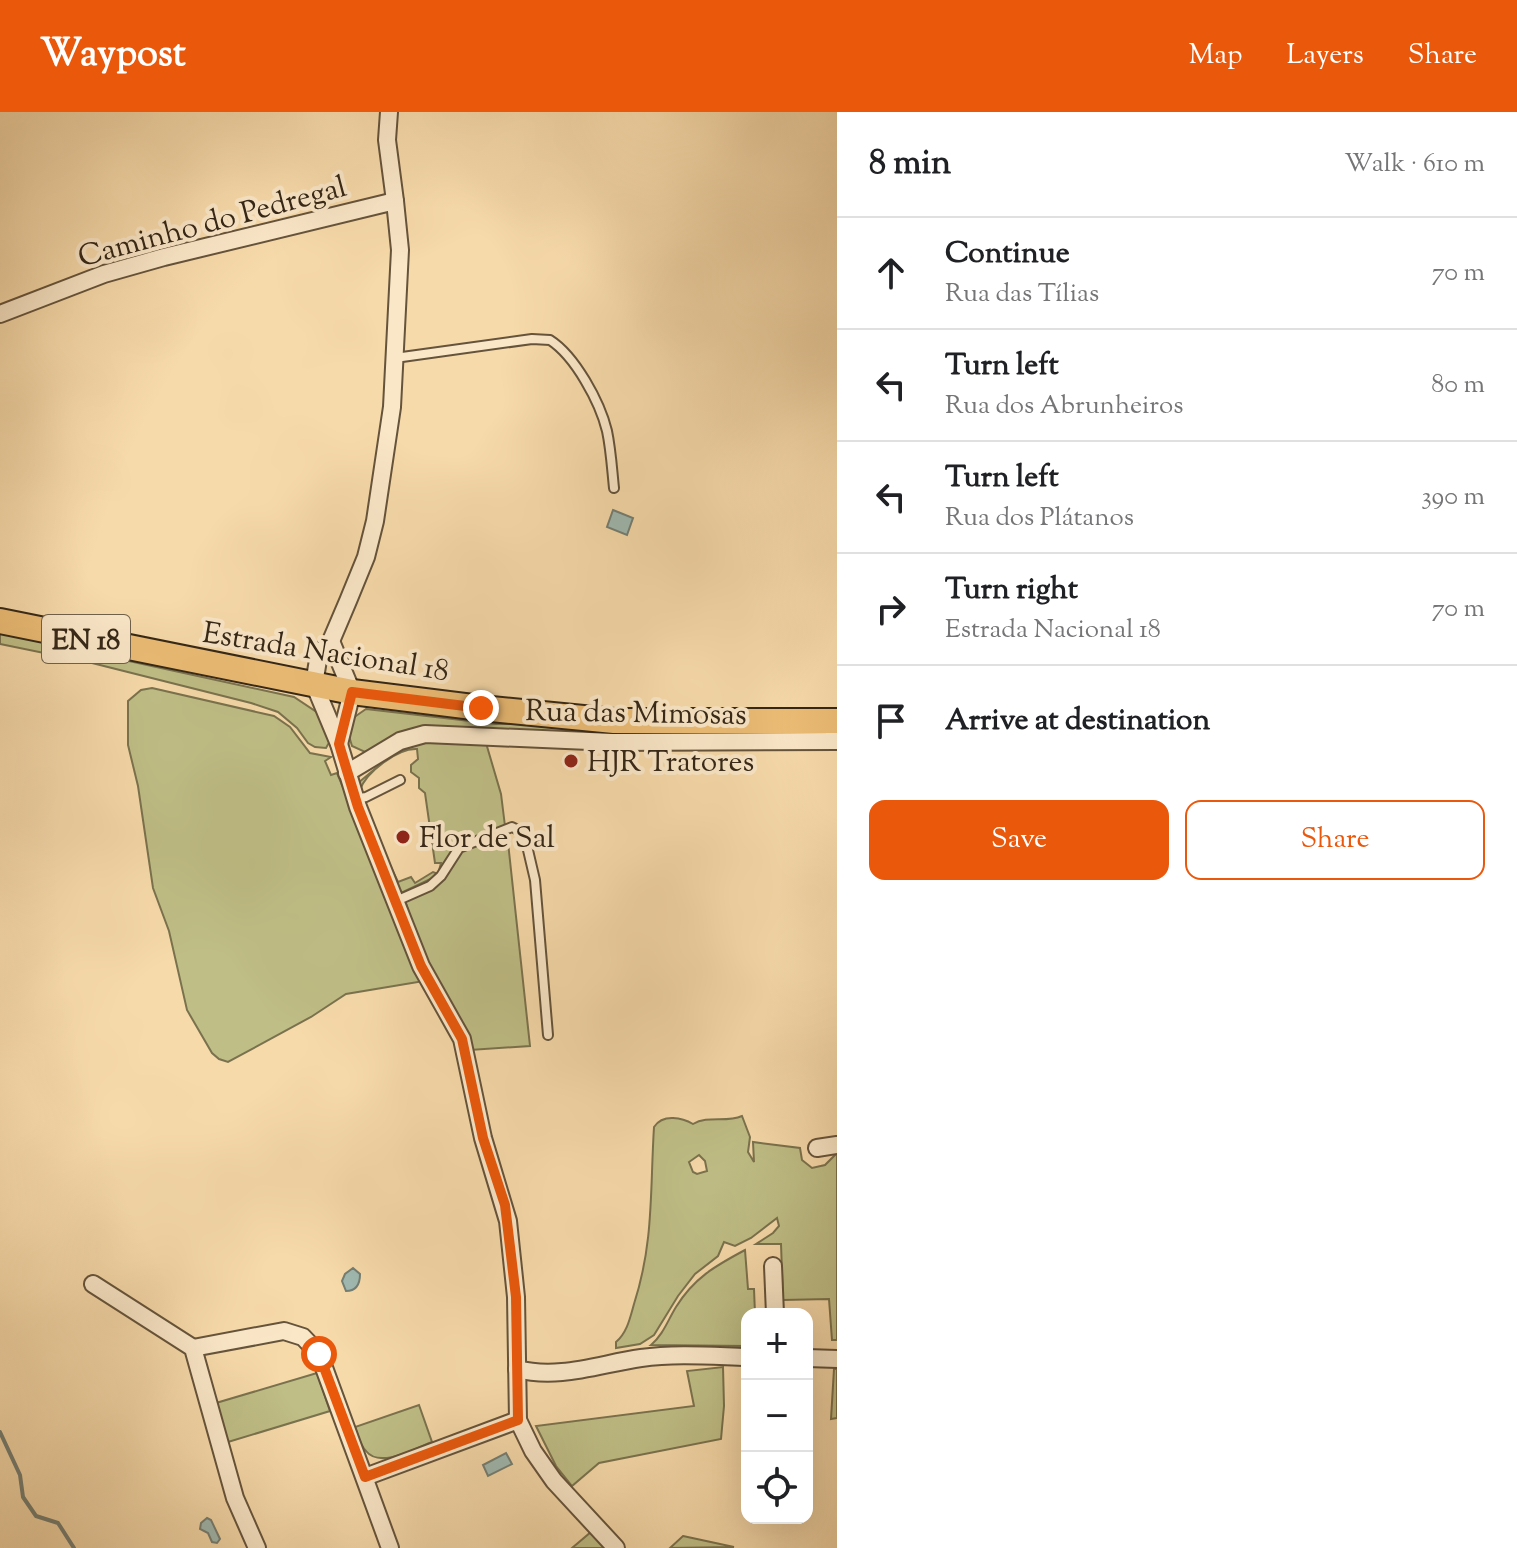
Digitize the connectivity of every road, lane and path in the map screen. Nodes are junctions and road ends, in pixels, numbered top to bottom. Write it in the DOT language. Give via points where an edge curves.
graph roads {
  1 [pos="389,112"];
  2 [pos="395,201"];
  3 [pos="0,314"];
  4 [pos="395,358"];
  5 [pos="614,488"];
  6 [pos="0,621"];
  7 [pos="331,641"];
  8 [pos="314,684"];
  9 [pos="352,692"];
  10 [pos="837,721"];
  11 [pos="837,741"];
  12 [pos="339,744"];
  13 [pos="347,773"];
  14 [pos="400,780"];
  15 [pos="355,799"];
  16 [pos="395,901"];
  17 [pos="548,1035"];
  18 [pos="837,1145"];
  19 [pos="817,1148"];
  20 [pos="773,1266"];
  21 [pos="93,1284"];
  22 [pos="775,1308"];
  23 [pos="193,1348"];
  24 [pos="741,1357"];
  25 [pos="813,1358"];
  26 [pos="837,1359"];
  27 [pos="517,1369"];
  28 [pos="518,1420"];
  29 [pos="365,1477"];
  30 [pos="257,1548"];
  31 [pos="390,1548"];
  32 [pos="616,1548"];
  1 -- 2 [label="street, Caminho do Pedregal"];
  2 -- 3 [label="street, Caminho do Pedregal" via="104,274"];
  2 -- 4 [label="street, Caminho do Pedregal" via="400,250"];
  4 -- 5 [label="lane" via="550,340 572,360 601,412"];
  4 -- 7 [label="street, Caminho do Pedregal" via="375,521"];
  6 -- 8 [label="main road, Estrada Nacional 18 / EN 18"];
  7 -- 8 [label="street, Caminho do Pedregal" via="319,654"];
  7 -- 9 [label="street"];
  8 -- 9 [label="main road, Estrada Nacional 18 / EN 18"];
  8 -- 12 [label="street"];
  9 -- 10 [label="main road, Estrada Nacional 18 / EN 18" via="614,721"];
  9 -- 12 [label="street"];
  11 -- 13 [label="street, Rua das Mimosas" via="612,742 425,734 400,741"];
  12 -- 13 [label="street"];
  13 -- 15 [label="street"];
  14 -- 15 [label="lane"];
  15 -- 16 [label="street"];
  16 -- 17 [label="lane" via="430,886 469,842 512,827 524,833 535,880"];
  16 -- 27 [label="street" via="421,966 462,1039 508,1221"];
  18 -- 19 [label="street"];
  20 -- 22 [label="street"];
  21 -- 23 [label="street"];
  23 -- 29 [label="street" via="284,1331 303,1337 319,1354"];
  23 -- 30 [label="street" via="235,1498"];
  24 -- 27 [label="street" via="669,1355 538,1374"];
  25 -- 26 [label="street"];
  27 -- 28 [label="street"];
  28 -- 29 [label="street"];
  28 -- 32 [label="street" via="554,1481"];
  29 -- 31 [label="street"];
}
